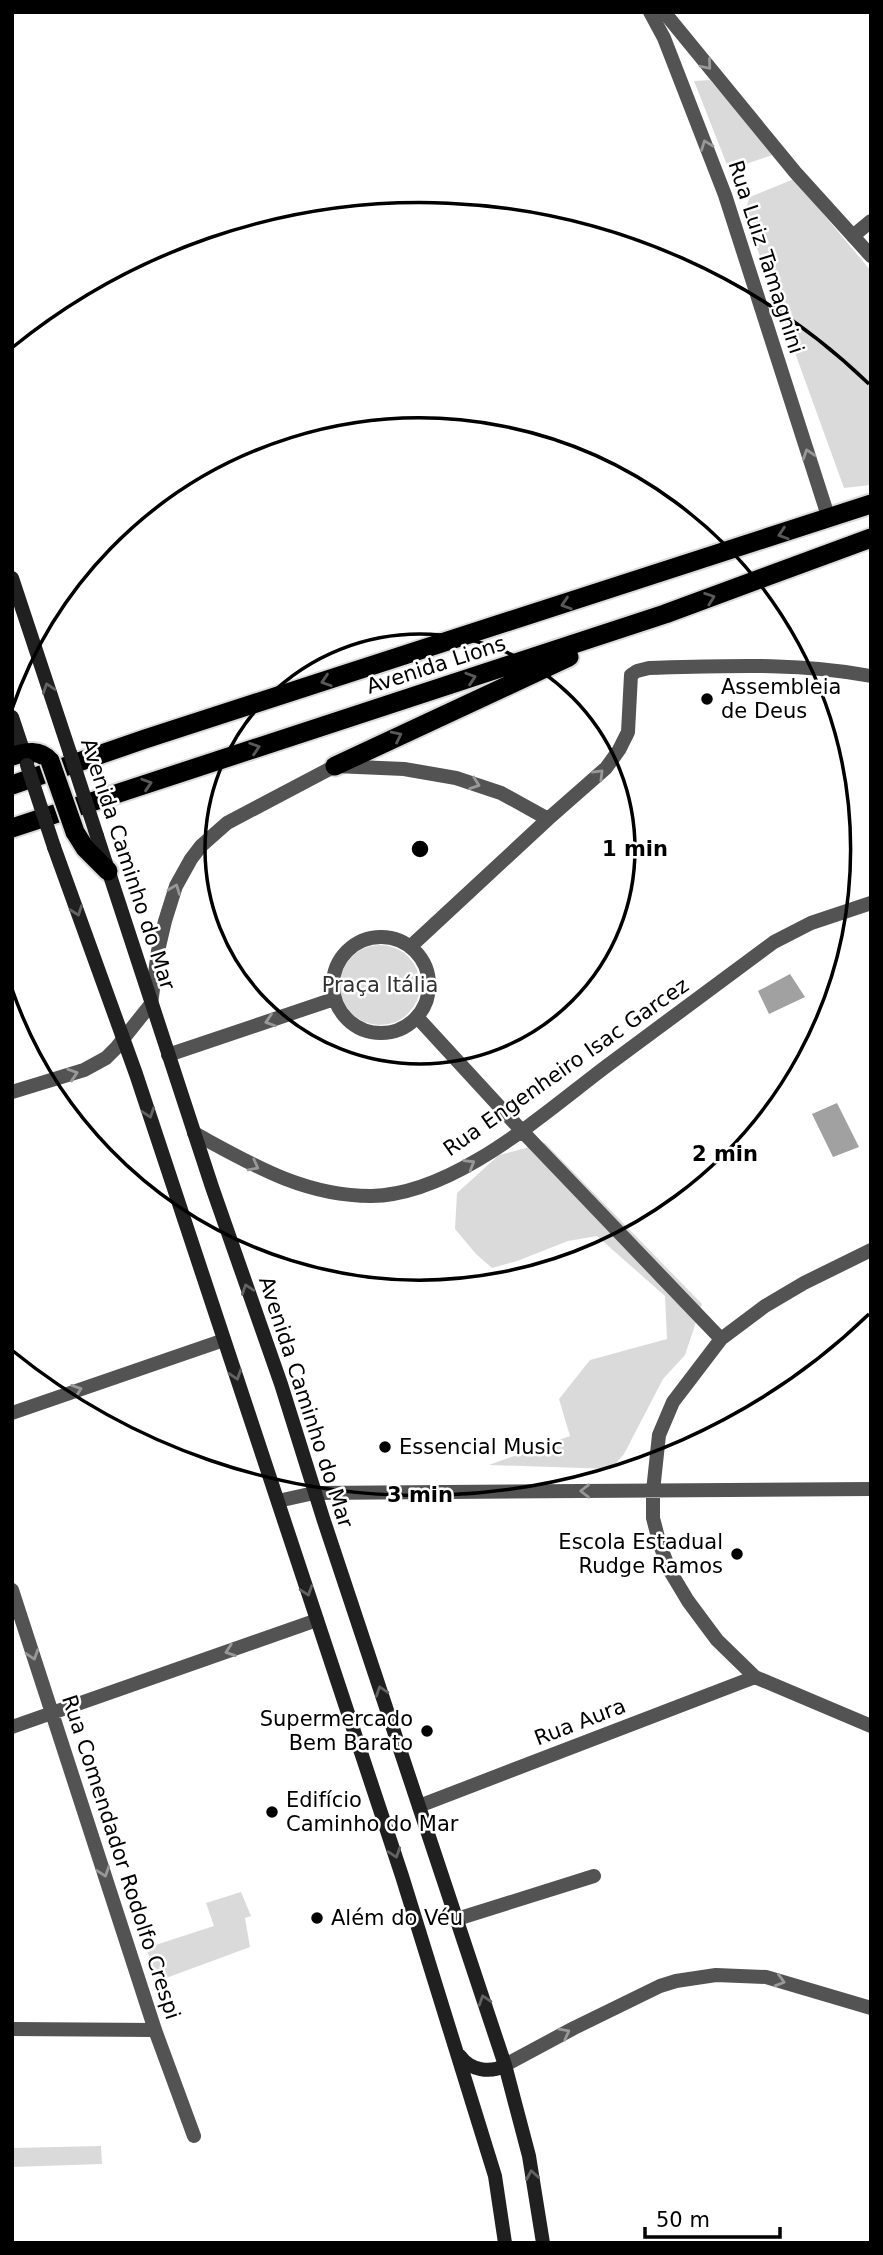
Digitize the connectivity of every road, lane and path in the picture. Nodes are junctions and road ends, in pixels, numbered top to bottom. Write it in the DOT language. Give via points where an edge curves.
graph roads {
  1 [pos="650,12"];
  2 [pos="664,12"];
  3 [pos="871,221"];
  4 [pos="853,236"];
  5 [pos="871,256"];
  6 [pos="871,505"];
  7 [pos="829,519"];
  8 [pos="871,538"];
  9 [pos="12,578"];
  10 [pos="665,614"];
  11 [pos="871,676"];
  12 [pos="12,717"];
  13 [pos="21,758"];
  14 [pos="335,766"];
  15 [pos="12,785"];
  16 [pos="548,819"];
  17 [pos="12,828"];
  18 [pos="108,871"];
  19 [pos="871,903"];
  20 [pos="410,947"];
  21 [pos="334,999"];
  22 [pos="151,1003"];
  23 [pos="417,1017"];
  24 [pos="124,1039"];
  25 [pos="168,1055"];
  26 [pos="12,1092"];
  27 [pos="521,1130"];
  28 [pos="194,1133"];
  29 [pos="871,1250"];
  30 [pos="721,1339"];
  31 [pos="224,1340"];
  32 [pos="12,1413"];
  33 [pos="871,1489"];
  34 [pos="653,1491"];
  35 [pos="314,1493"];
  36 [pos="278,1501"];
  37 [pos="12,1590"];
  38 [pos="317,1620"];
  39 [pos="755,1677"];
  40 [pos="52,1713"];
  41 [pos="871,1726"];
  42 [pos="12,1727"];
  43 [pos="419,1807"];
  44 [pos="594,1876"];
  45 [pos="457,1919"];
  46 [pos="871,2008"];
  47 [pos="12,2029"];
  48 [pos="155,2030"];
  49 [pos="454,2043"];
  50 [pos="505,2065"];
  51 [pos="194,2136"];
  52 [pos="505,2243"];
  53 [pos="543,2243"];
  7 -- 1 [label="street, Rua Luiz Tamagnini, one-way" via="725,195"];
  2 -- 4 [label="street, one-way"];
  3 -- 4 [label="street"];
  4 -- 5 [label="street"];
  6 -- 7 [label="highway, Avenida Lions"];
  7 -- 15 [label="highway, Avenida Lions, one-way"];
  10 -- 8 [label="highway, Avenida Lions, one-way"];
  18 -- 9 [label="main road, Avenida Caminho do Mar, one-way, bridge"];
  14 -- 10 [label="highway, one-way"];
  17 -- 10 [label="highway, Avenida Lions, one-way"];
  16 -- 11 [label="street, one-way" via="596,778 619,750 628,732 631,675 637,671 739,666"];
  12 -- 13 [label="main road"];
  13 -- 18 [label="highway, bridge" via="37,752 47,757 75,832"];
  13 -- 24 [label="main road, one-way, bridge"];
  14 -- 16 [label="street, one-way" via="404,769 456,778 501,793"];
  22 -- 14 [label="street, one-way" via="165,921 191,859 227,823"];
  16 -- 20 [label="street"];
  18 -- 22 [label="main road, Avenida Caminho do Mar"];
  19 -- 27 [label="street, Rua Engenheiro Isac Garcez" via="811,923 774,942"];
  20 -- 21 [label="street" via="382,937 353,946 335,969"];
  20 -- 23 [label="street" via="427,973 427,996"];
  21 -- 23 [label="street" via="351,1023 364,1030 393,1032"];
  21 -- 25 [label="street, one-way"];
  22 -- 24 [label="street"];
  22 -- 25 [label="main road, Avenida Caminho do Mar"];
  23 -- 27 [label="street"];
  26 -- 24 [label="street, one-way" via="95,1065"];
  24 -- 31 [label="main road, one-way"];
  25 -- 28 [label="main road, Avenida Caminho do Mar"];
  28 -- 27 [label="street, Rua Engenheiro Isac Garcez, one-way" via="301,1186 369,1196 397,1193 445,1178"];
  27 -- 30 [label="street"];
  35 -- 28 [label="main road, Avenida Caminho do Mar, one-way"];
  29 -- 30 [label="street" via="765,1306"];
  30 -- 34 [label="street" via="673,1402 659,1435"];
  32 -- 31 [label="street, one-way"];
  31 -- 36 [label="main road, one-way"];
  33 -- 34 [label="street"];
  34 -- 35 [label="street, one-way"];
  34 -- 39 [label="street" via="653,1518 670,1571 717,1640"];
  35 -- 36 [label="street"];
  43 -- 35 [label="main road, Avenida Caminho do Mar, one-way"];
  36 -- 38 [label="main road, one-way"];
  37 -- 40 [label="street, Rua Comendador Rodolfo Crespi, one-way"];
  38 -- 40 [label="street, one-way"];
  38 -- 49 [label="main road, one-way"];
  39 -- 41 [label="street"];
  39 -- 43 [label="street, Rua Aura"];
  40 -- 42 [label="street"];
  40 -- 48 [label="street, Rua Comendador Rodolfo Crespi, one-way"];
  43 -- 45 [label="main road, Avenida Caminho do Mar"];
  44 -- 45 [label="street"];
  50 -- 45 [label="main road, Avenida Caminho do Mar, one-way"];
  50 -- 46 [label="street, one-way" via="676,1981 716,1975 766,1977"];
  47 -- 48 [label="street"];
  48 -- 51 [label="street, Rua Comendador Rodolfo Crespi"];
  49 -- 50 [label="main road" via="469,2066 492,2069"];
  49 -- 52 [label="main road" via="495,2176"];
  53 -- 50 [label="main road, Avenida Caminho do Mar, one-way" via="529,2156"];
}
